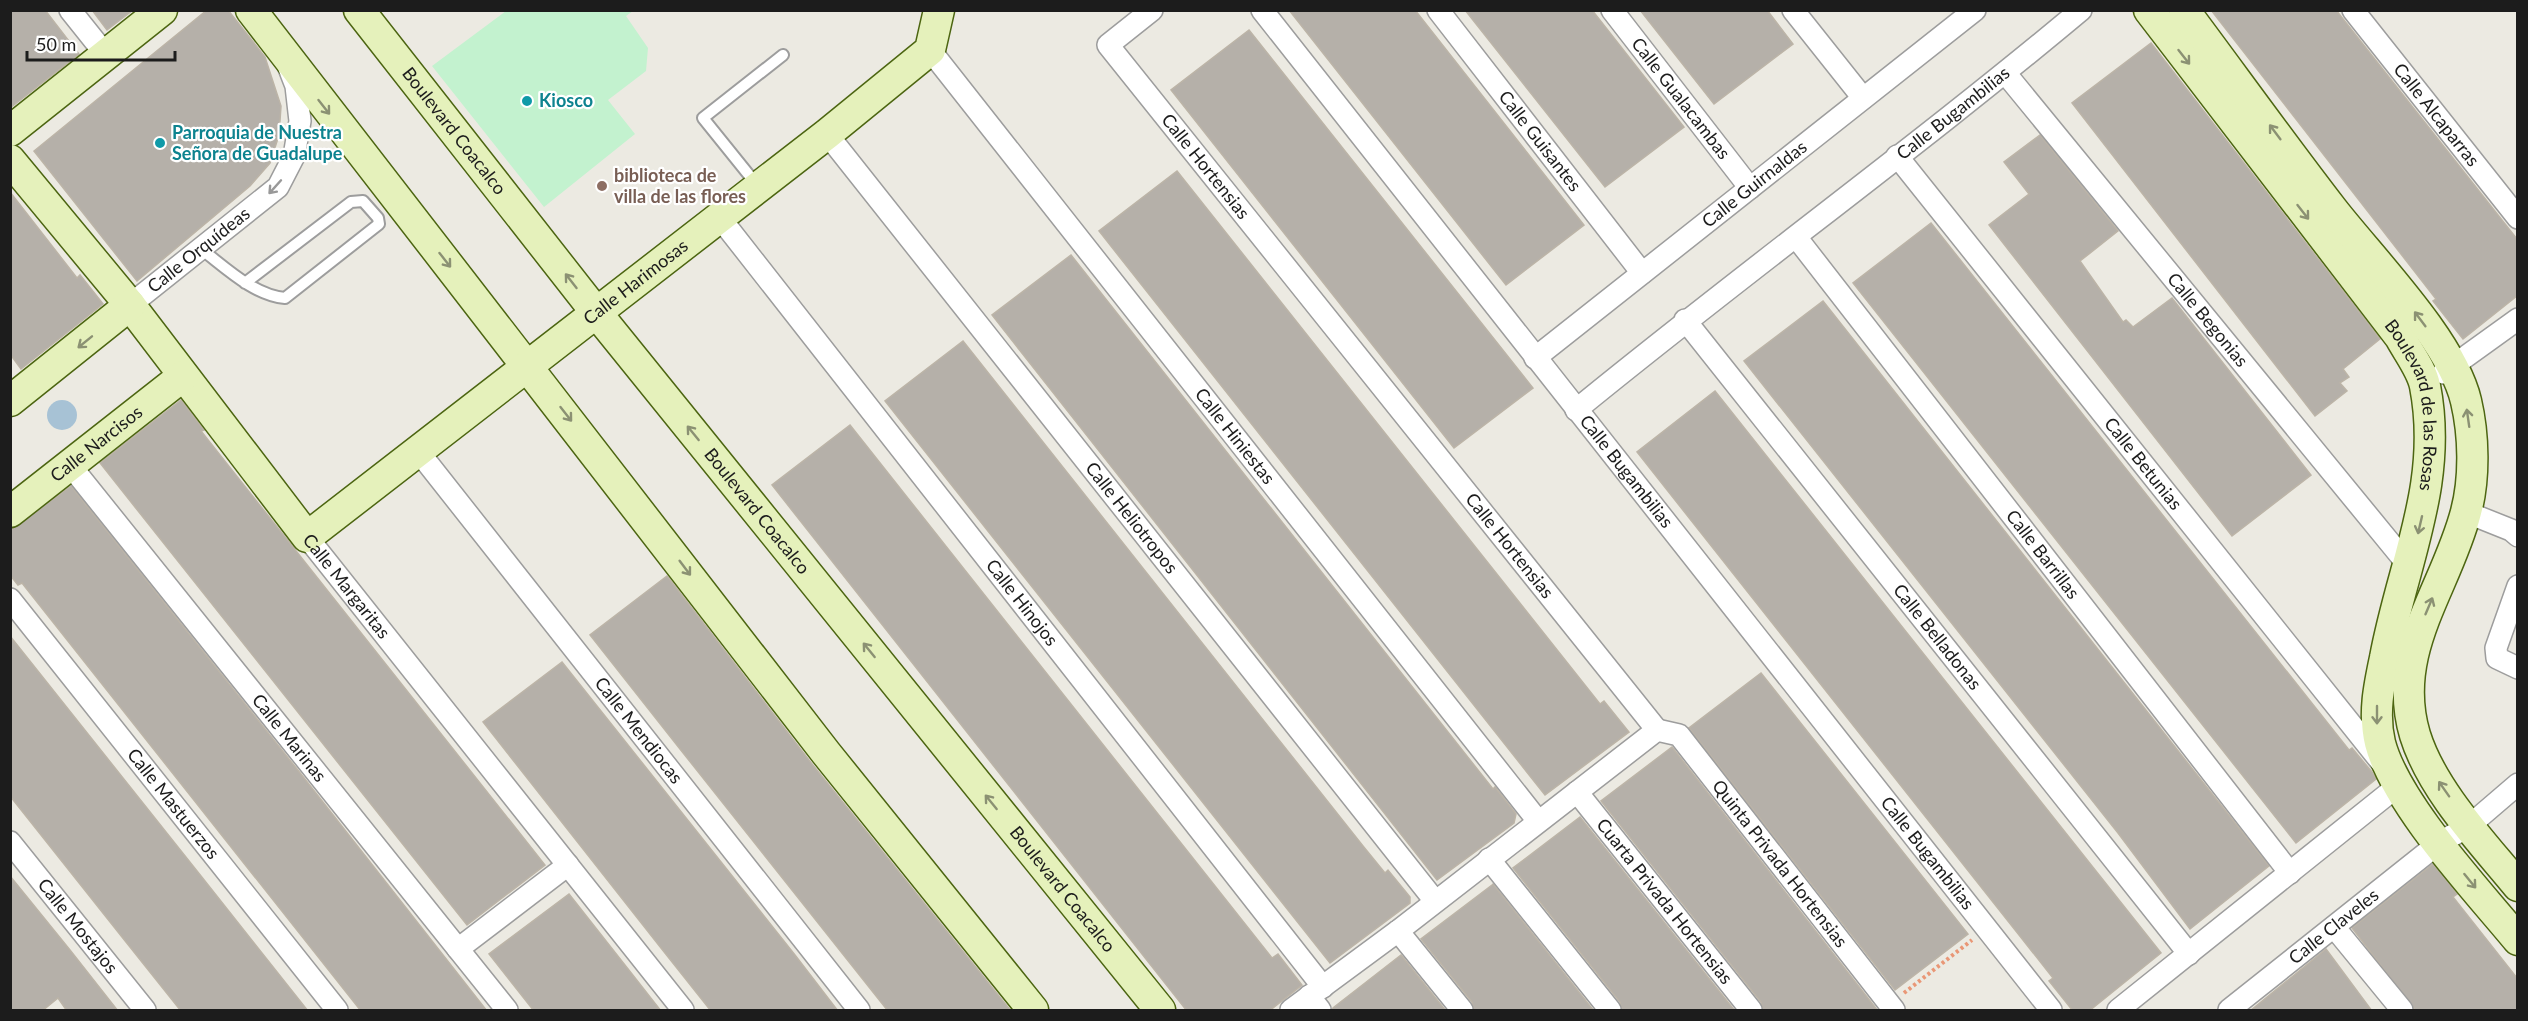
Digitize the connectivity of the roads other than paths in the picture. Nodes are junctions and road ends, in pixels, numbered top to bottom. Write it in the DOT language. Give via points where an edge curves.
graph roads {
  1 [pos="70,10"];
  2 [pos="162,10"];
  3 [pos="251,10"];
  4 [pos="359,10"];
  5 [pos="939,10"];
  6 [pos="1152,10"];
  7 [pos="1262,10"];
  8 [pos="1438,10"];
  9 [pos="1612,10"];
  10 [pos="1793,10"];
  11 [pos="2081,10"];
  12 [pos="2149,10"];
  13 [pos="2184,10"];
  14 [pos="2353,10"];
  15 [pos="1968,13"];
  16 [pos="930,50"];
  17 [pos="282,54"];
  18 [pos="106,55"];
  19 [pos="783,55"];
  20 [pos="2006,74"];
  21 [pos="1863,98"];
  22 [pos="10,131"];
  23 [pos="827,134"];
  24 [pos="1897,156"];
  25 [pos="10,160"];
  26 [pos="759,187"];
  27 [pos="1750,188"];
  28 [pos="720,218"];
  29 [pos="2517,218"];
  30 [pos="1796,237"];
  31 [pos="201,249"];
  32 [pos="1642,273"];
  33 [pos="245,283"];
  34 [pos="130,305"];
  35 [pos="595,311"];
  36 [pos="2517,319"];
  37 [pos="1685,320"];
  38 [pos="1535,358"];
  39 [pos="528,366"];
  40 [pos="2453,368"];
  41 [pos="183,376"];
  42 [pos="2425,384"];
  43 [pos="13,394"];
  44 [pos="1576,410"];
  45 [pos="418,451"];
  46 [pos="70,465"];
  47 [pos="10,512"];
  48 [pos="2466,512"];
  49 [pos="2517,536"];
  50 [pos="307,537"];
  51 [pos="2409,566"];
  52 [pos="2517,586"];
  53 [pos="10,599"];
  54 [pos="2517,668"];
  55 [pos="1656,730"];
  56 [pos="2394,779"];
  57 [pos="2517,784"];
  58 [pos="1577,792"];
  59 [pos="1538,821"];
  60 [pos="2469,826"];
  61 [pos="10,842"];
  62 [pos="2439,843"];
  63 [pos="1489,859"];
  64 [pos="567,865"];
  65 [pos="2290,873"];
  66 [pos="2517,886"];
  67 [pos="1435,901"];
  68 [pos="2334,927"];
  69 [pos="1398,932"];
  70 [pos="2517,940"];
  71 [pos="458,949"];
  72 [pos="2189,954"];
  73 [pos="1317,998"];
  74 [pos="1892,1008"];
  75 [pos="145,1011"];
  76 [pos="337,1011"];
  77 [pos="507,1011"];
  78 [pos="683,1011"];
  79 [pos="859,1011"];
  80 [pos="1033,1011"];
  81 [pos="1160,1011"];
  82 [pos="1291,1011"];
  83 [pos="1462,1011"];
  84 [pos="1610,1011"];
  85 [pos="1751,1011"];
  86 [pos="2051,1011"];
  87 [pos="2118,1011"];
  88 [pos="2229,1011"];
  89 [pos="2402,1011"];
  1 -- 18 [label="street"];
  2 -- 18 [label="street"];
  3 -- 17 [label="street"];
  35 -- 4 [label="street, Boulevard Coacalco, one-way"];
  5 -- 16 [label="street"];
  6 -- 55 [label="street, Calle Hortensias" via="1108,45"];
  7 -- 38 [label="street"];
  8 -- 32 [label="street, Calle Guisantes"];
  9 -- 27 [label="street, Calle Gualacambas"];
  10 -- 21 [label="street"];
  11 -- 20 [label="street, Calle Bugambilias"];
  12 -- 42 [label="street, Boulevard de las Rosas, one-way" via="2400,337"];
  40 -- 13 [label="street, Boulevard de las Rosas, one-way" via="2422,321 2333,210"];
  14 -- 29 [label="street, Calle Alcaparras"];
  15 -- 21 [label="street, Calle Guirnaldas"];
  16 -- 23 [label="street, Calle Harimosas"];
  16 -- 59 [label="street, Calle Hiniestas"];
  17 -- 31 [label="street, Calle Orquídeas, one-way" via="296,86 300,121 294,156 278,187"];
  17 -- 39 [label="street, one-way"];
  18 -- 22 [label="street"];
  19 -- 26 [label="lane" via="703,118"];
  20 -- 24 [label="street, Calle Bugambilias"];
  20 -- 51 [label="street, Calle Begonias"];
  21 -- 27 [label="street, Calle Guirnaldas"];
  23 -- 26 [label="street, Calle Harimosas"];
  23 -- 67 [label="street, Calle Heliotropos"];
  24 -- 30 [label="street, Calle Bugambilias"];
  24 -- 56 [label="street, Calle Betunias"];
  25 -- 34 [label="street, Calle Margaritas"];
  26 -- 28 [label="street, Calle Harimosas"];
  27 -- 32 [label="street, Calle Guirnaldas"];
  28 -- 35 [label="street, Calle Harimosas"];
  28 -- 73 [label="street, Calle Hinojos"];
  30 -- 37 [label="street, Calle Bugambilias"];
  30 -- 65 [label="street, Calle Barrillas"];
  31 -- 33 [label="lane"];
  31 -- 34 [label="street, Calle Orquídeas"];
  32 -- 38 [label="street, Calle Guirnaldas"];
  33 -- 33 [label="lane" via="285,298 379,224 378,218 363,201 351,202"];
  34 -- 41 [label="street, Calle Margaritas"];
  34 -- 43 [label="street, Calle Orquídeas, one-way"];
  35 -- 39 [label="street, Calle Harimosas"];
  81 -- 35 [label="street, Boulevard Coacalco, one-way"];
  36 -- 40 [label="street"];
  37 -- 44 [label="street, Calle Bugambilias"];
  37 -- 72 [label="street, Calle Belladonas"];
  38 -- 44 [label="street"];
  39 -- 45 [label="street, Calle Harimosas"];
  39 -- 80 [label="street, one-way" via="826,753"];
  40 -- 42 [label="street"];
  48 -- 40 [label="street, Boulevard de las Rosas, one-way" via="2471,440 2466,400"];
  41 -- 46 [label="street, Calle Narcisos"];
  41 -- 50 [label="street, Calle Margaritas"];
  42 -- 51 [label="street, Boulevard de las Rosas, one-way" via="2430,450 2427,486"];
  44 -- 86 [label="street, Calle Bugambilias"];
  45 -- 50 [label="street, Calle Harimosas"];
  45 -- 79 [label="street, Calle Mendiocas"];
  46 -- 47 [label="street, Calle Narcisos"];
  46 -- 71 [label="street, Calle Marinas"];
  48 -- 49 [label="street"];
  60 -- 48 [label="street, Boulevard de las Rosas, one-way" via="2431,771 2415,735 2409,695 2416,638"];
  50 -- 64 [label="street, Calle Margaritas"];
  51 -- 56 [label="street, Boulevard de las Rosas, one-way" via="2389,637 2376,717 2380,742"];
  52 -- 54 [label="street" via="2496,648 2497,658"];
  53 -- 76 [label="street, Calle Mastuerzos"];
  55 -- 58 [label="street"];
  55 -- 74 [label="street, Quinta Privada Hortensias" via="1679,735"];
  56 -- 62 [label="street, Boulevard de las Rosas"];
  56 -- 65 [label="street"];
  57 -- 60 [label="street"];
  58 -- 59 [label="street"];
  58 -- 85 [label="street, Cuarta Privada Hortensias"];
  59 -- 63 [label="street"];
  60 -- 62 [label="street"];
  60 -- 66 [label="street, Boulevard de las Rosas"];
  61 -- 75 [label="street, Calle Mostajos"];
  62 -- 68 [label="street, Calle Claveles"];
  62 -- 70 [label="street, Boulevard de las Rosas, one-way"];
  63 -- 67 [label="street"];
  63 -- 84 [label="street"];
  64 -- 71 [label="street"];
  64 -- 78 [label="street, Calle Margaritas"];
  65 -- 72 [label="street"];
  67 -- 69 [label="street"];
  68 -- 88 [label="street, Calle Claveles"];
  68 -- 89 [label="street"];
  69 -- 73 [label="street"];
  69 -- 83 [label="street"];
  71 -- 77 [label="street, Calle Marinas"];
  72 -- 87 [label="street"];
  73 -- 82 [label="street"];
}
